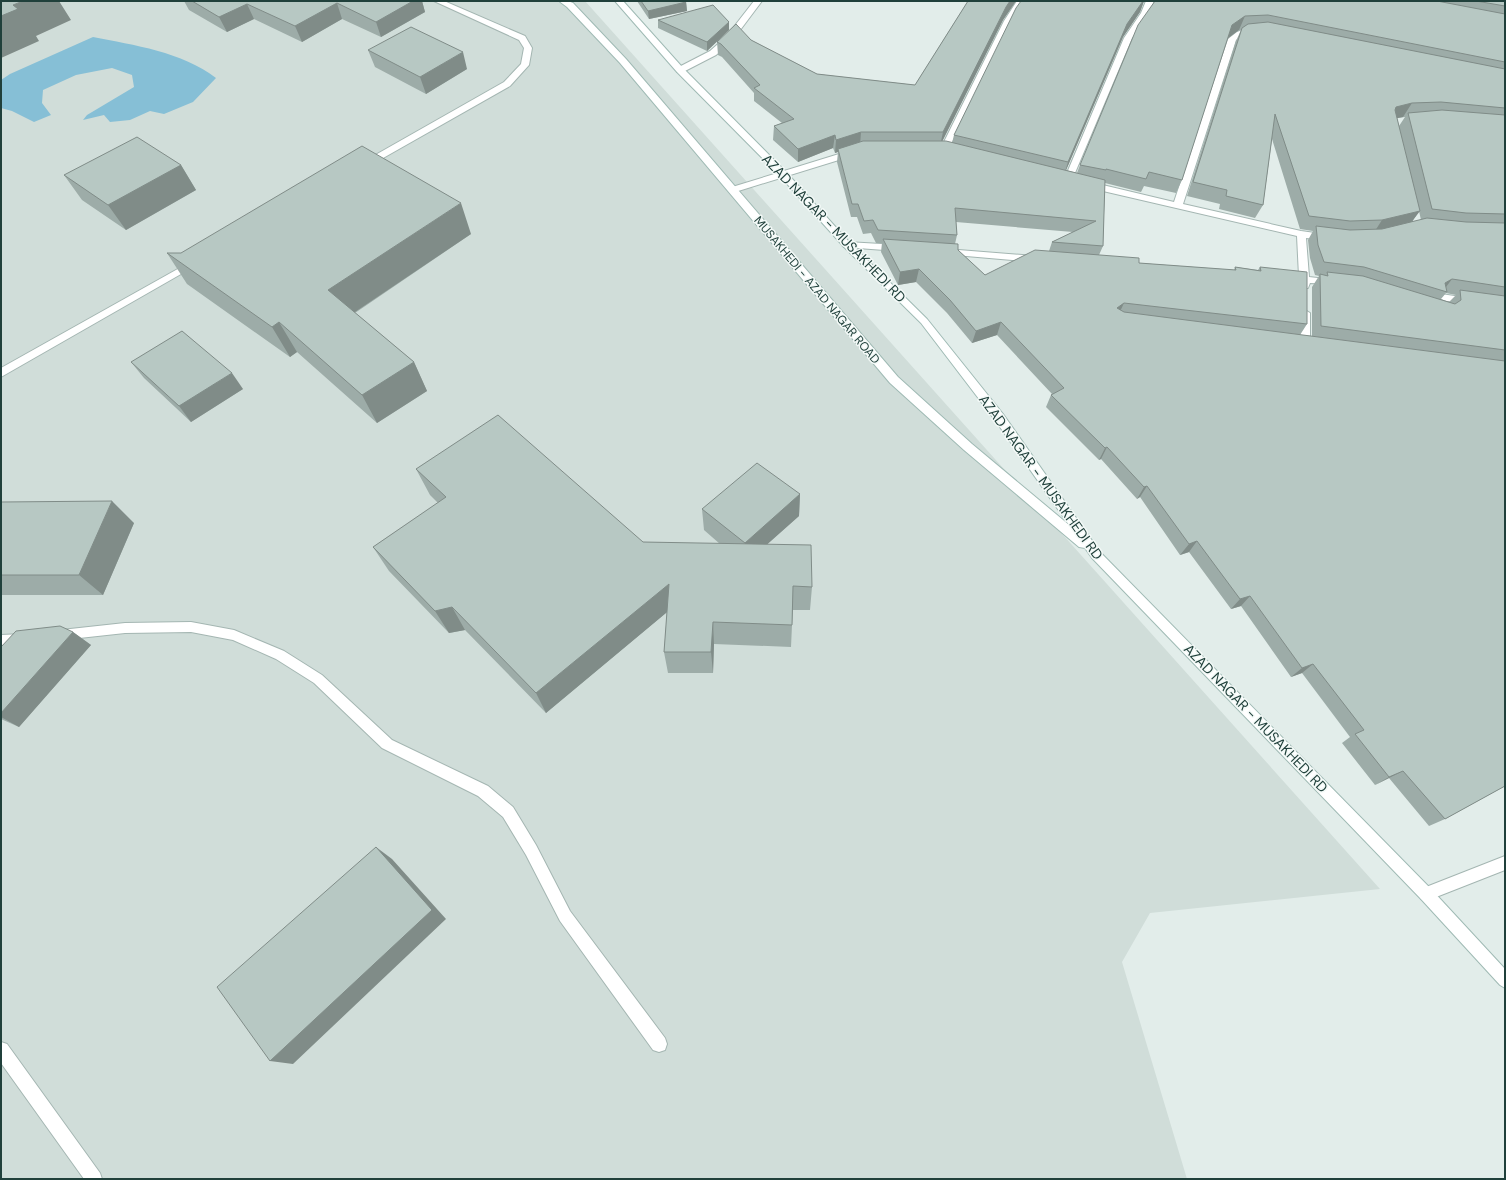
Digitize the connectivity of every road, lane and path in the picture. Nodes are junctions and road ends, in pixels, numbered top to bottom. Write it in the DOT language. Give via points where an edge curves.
graph roads {
  1 [pos="438,1"];
  2 [pos="563,1"];
  3 [pos="619,1"];
  4 [pos="758,1"];
  5 [pos="1021,1"];
  6 [pos="1150,1"];
  7 [pos="1262,32"];
  8 [pos="680,70"];
  9 [pos="860,150"];
  10 [pos="944,151"];
  11 [pos="356,170"];
  12 [pos="783,174"];
  13 [pos="732,190"];
  14 [pos="1178,204"];
  15 [pos="1301,234"];
  16 [pos="1335,238"];
  17 [pos="847,245"];
  18 [pos="910,249"];
  19 [pos="934,251"];
  20 [pos="1045,259"];
  21 [pos="198,260"];
  22 [pos="1282,277"];
  23 [pos="1305,279"];
  24 [pos="1340,283"];
  25 [pos="1477,302"];
  26 [pos="1429,308"];
  27 [pos="1305,343"];
  28 [pos="1,373"];
  29 [pos="1096,555"];
  30 [pos="1,640"];
  31 [pos="1505,863"];
  32 [pos="1426,894"];
  33 [pos="1505,980"];
  34 [pos="659,1044"];
  35 [pos="1,1050"];
  36 [pos="94,1179"];
  1 -- 11 [label="main road" via="522,38 528,48 525,65 507,84"];
  2 -- 13 [label="main road, MUSAKHEDI - AZAD NAGAR ROAD" via="623,61"];
  3 -- 8 [label="main road, AZAD NAGAR - MUSAKHEDI RD"];
  4 -- 8 [label="main road" via="729,39 713,53"];
  5 -- 10 [label="main road" via="1008,21"];
  6 -- 14 [label="main road" via="1128,38 1071,181"];
  7 -- 14 [label="main road" via="1247,31 1232,39"];
  8 -- 12 [label="main road, AZAD NAGAR - MUSAKHEDI RD"];
  9 -- 12 [label="main road"];
  12 -- 13 [label="main road"];
  12 -- 17 [label="main road, AZAD NAGAR - MUSAKHEDI RD"];
  13 -- 29 [label="main road, MUSAKHEDI - AZAD NAGAR ROAD" via="894,380"];
  14 -- 15 [label="main road"];
  15 -- 16 [label="main road"];
  15 -- 23 [label="main road"];
  17 -- 18 [label="main road"];
  17 -- 29 [label="main road, AZAD NAGAR - MUSAKHEDI RD" via="924,321 999,417"];
  19 -- 20 [label="main road"];
  21 -- 28 [label="main road"];
  22 -- 23 [label="main road"];
  23 -- 24 [label="main road"];
  23 -- 27 [label="main road"];
  25 -- 26 [label="main road" via="1441,297 1444,312"];
  29 -- 32 [label="main road, AZAD NAGAR - MUSAKHEDI RD"];
  30 -- 34 [label="main road" via="125,628 191,627 234,635 280,655 318,679 387,744 483,791 508,812 565,916"];
  31 -- 32 [label="main road"];
  32 -- 33 [label="main road, AZAD NAGAR - MUSAKHEDI RD"];
  35 -- 36 [label="main road"];
}
